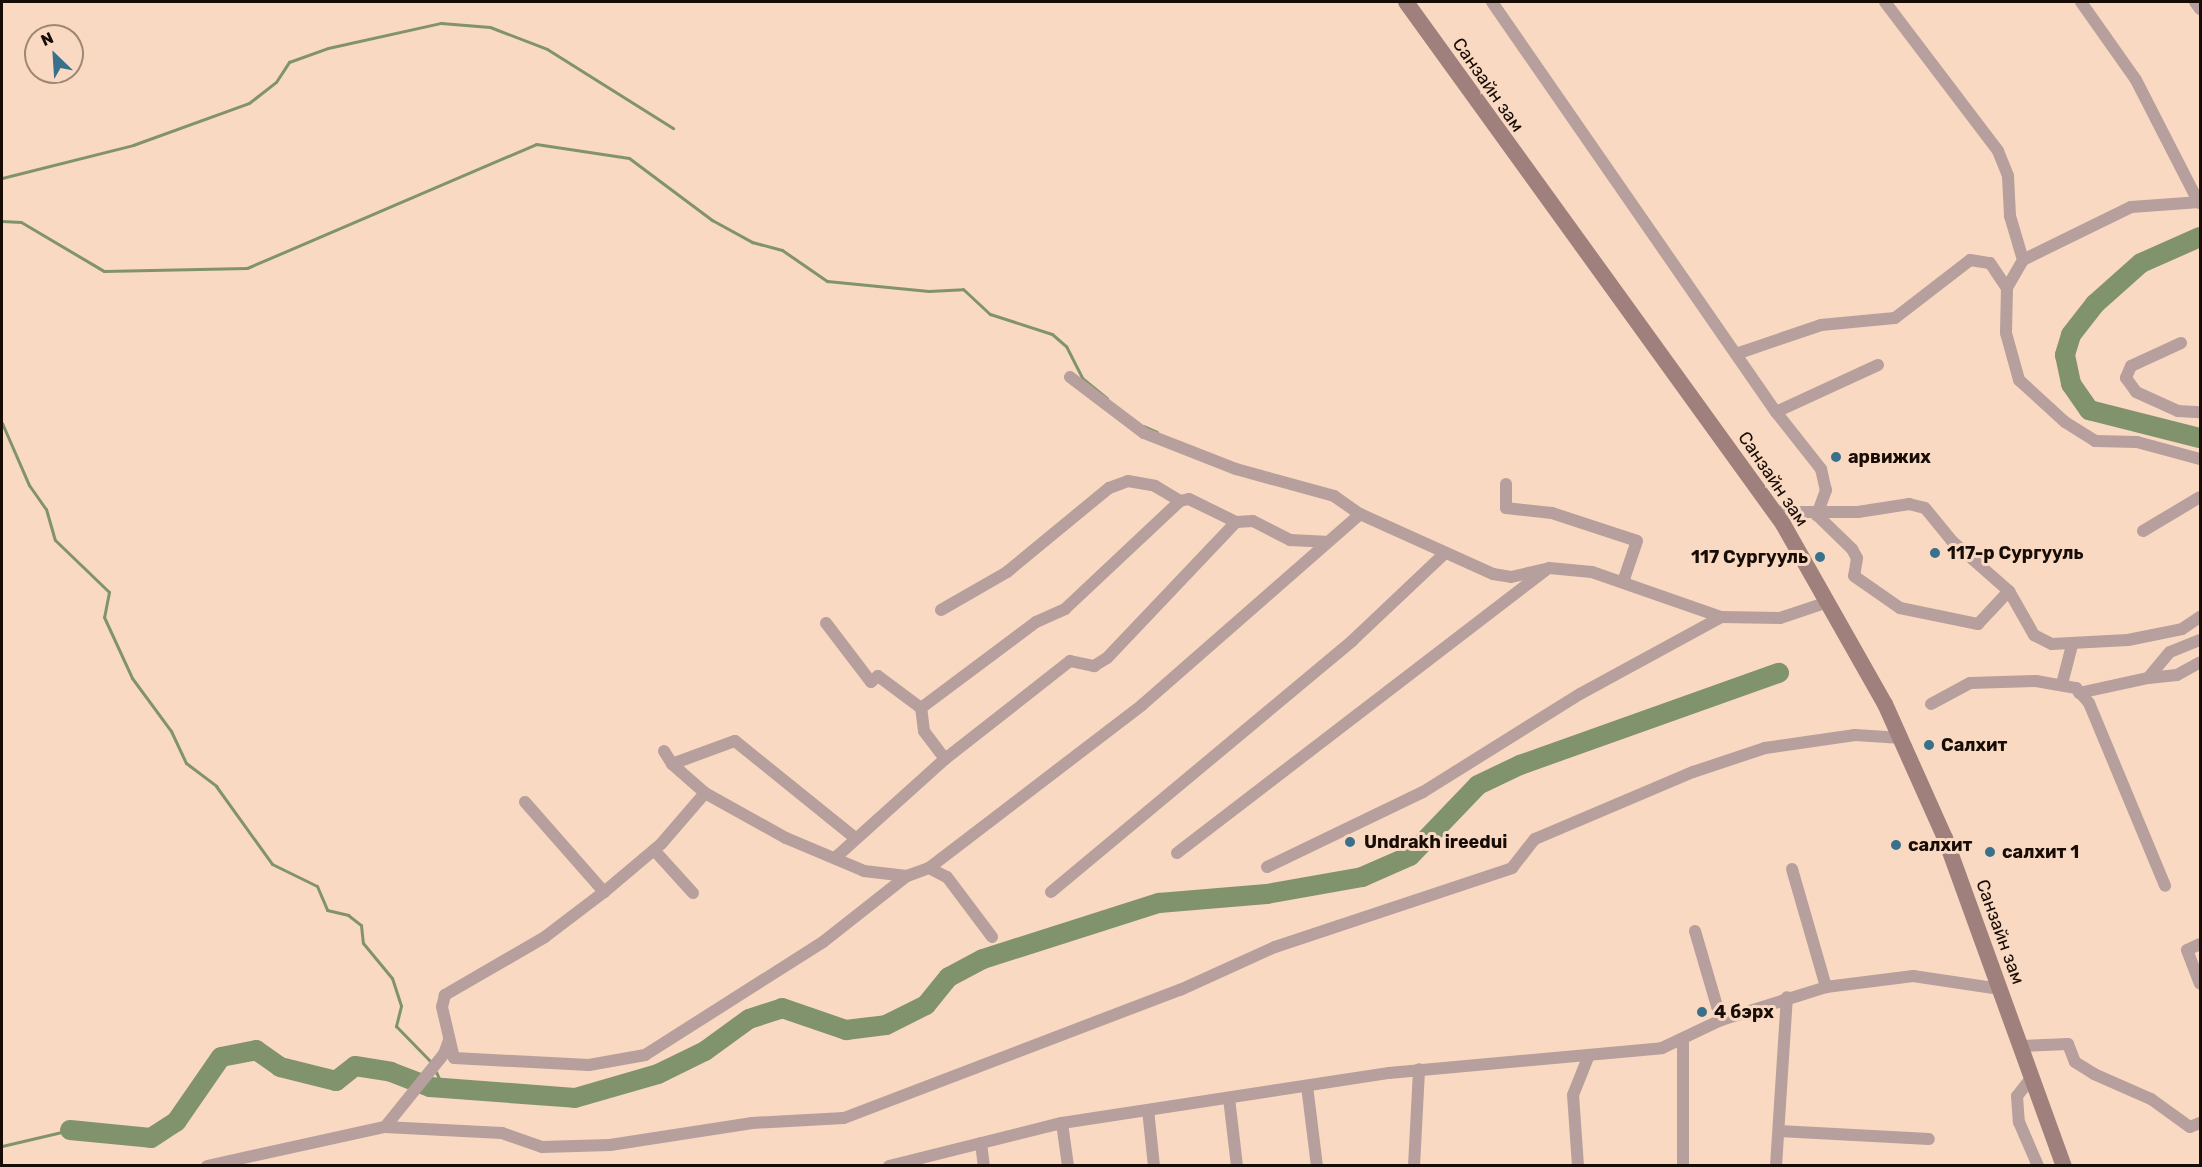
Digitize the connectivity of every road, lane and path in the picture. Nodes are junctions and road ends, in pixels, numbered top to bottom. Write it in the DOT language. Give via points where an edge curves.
graph roads {
  1 [pos="1406,2"];
  2 [pos="1492,2"];
  3 [pos="1885,2"];
  4 [pos="2081,2"];
  5 [pos="2195,2"];
  6 [pos="2200,9"];
  7 [pos="2200,203"];
  8 [pos="2023,260"];
  9 [pos="2007,288"];
  10 [pos="2181,343"];
  11 [pos="1736,354"];
  12 [pos="1878,364"];
  13 [pos="1070,377"];
  14 [pos="1776,412"];
  15 [pos="2200,412"];
  16 [pos="2200,459"];
  17 [pos="1506,484"];
  18 [pos="2200,497"];
  19 [pos="1180,501"];
  20 [pos="1774,512"];
  21 [pos="1360,514"];
  22 [pos="1817,515"];
  23 [pos="1236,522"];
  24 [pos="2143,531"];
  25 [pos="1325,542"];
  26 [pos="1443,555"];
  27 [pos="1549,568"];
  28 [pos="1623,582"];
  29 [pos="2009,591"];
  30 [pos="1825,603"];
  31 [pos="941,610"];
  32 [pos="1721,617"];
  33 [pos="2200,617"];
  34 [pos="826,623"];
  35 [pos="2200,640"];
  36 [pos="2072,645"];
  37 [pos="2200,662"];
  38 [pos="2148,678"];
  39 [pos="2062,684"];
  40 [pos="2079,693"];
  41 [pos="1931,704"];
  42 [pos="921,708"];
  43 [pos="1902,738"];
  44 [pos="664,751"];
  45 [pos="945,759"];
  46 [pos="672,764"];
  47 [pos="705,793"];
  48 [pos="525,802"];
  49 [pos="855,838"];
  50 [pos="654,850"];
  51 [pos="1177,853"];
  52 [pos="836,858"];
  53 [pos="1267,867"];
  54 [pos="929,868"];
  55 [pos="1791,869"];
  56 [pos="907,876"];
  57 [pos="2165,886"];
  58 [pos="604,892"];
  59 [pos="1051,892"];
  60 [pos="693,893"];
  61 [pos="1695,931"];
  62 [pos="992,937"];
  63 [pos="2200,944"];
  64 [pos="2200,984"];
  65 [pos="1826,987"];
  66 [pos="2000,988"];
  67 [pos="1786,997"];
  68 [pos="1721,1020"];
  69 [pos="450,1039"];
  70 [pos="1683,1040"];
  71 [pos="2021,1046"];
  72 [pos="1589,1055"];
  73 [pos="1419,1069"];
  74 [pos="2032,1077"];
  75 [pos="1307,1086"];
  76 [pos="1229,1098"];
  77 [pos="1148,1110"];
  78 [pos="1062,1123"];
  79 [pos="2200,1123"];
  80 [pos="385,1127"];
  81 [pos="1779,1131"];
  82 [pos="1929,1139"];
  83 [pos="981,1143"];
  84 [pos="896,1165"];
  85 [pos="207,1166"];
  86 [pos="984,1166"];
  87 [pos="1068,1166"];
  88 [pos="1154,1166"];
  89 [pos="1237,1166"];
  90 [pos="1317,1166"];
  91 [pos="1414,1166"];
  92 [pos="1578,1166"];
  93 [pos="1683,1166"];
  94 [pos="1776,1166"];
  95 [pos="2038,1166"];
  96 [pos="2064,1166"];
  1 -- 20 [label="main road, Санзайн зам"];
  2 -- 11 [label="street"];
  3 -- 8 [label="street" via="1998,152 2008,176 2010,216"];
  4 -- 7 [label="street" via="2147,99"];
  5 -- 6 [label="street"];
  7 -- 8 [label="street" via="2131,207"];
  8 -- 9 [label="street"];
  9 -- 11 [label="street" via="1990,262 1970,260 1894,318 1821,325"];
  9 -- 16 [label="street" via="2006,333 2019,380 2065,422 2095,441 2137,442"];
  10 -- 15 [label="street" via="2131,366 2126,378 2136,392 2178,411"];
  11 -- 14 [label="street"];
  12 -- 14 [label="street"];
  13 -- 21 [label="street" via="1144,433 1236,469 1334,496"];
  14 -- 22 [label="street" via="1821,469 1826,490"];
  17 -- 28 [label="street" via="1506,508 1552,513 1637,541"];
  18 -- 24 [label="street"];
  19 -- 23 [label="street" via="1189,499"];
  19 -- 31 [label="street" via="1155,486 1120,483 1007,572"];
  19 -- 42 [label="street" via="1065,609 1036,622"];
  20 -- 22 [label="street"];
  20 -- 30 [label="main road, Санзайн зам"];
  21 -- 25 [label="street"];
  21 -- 26 [label="street"];
  22 -- 29 [label="street" via="1909,504 1925,508 1952,541"];
  22 -- 29 [label="street" via="1852,549 1854,576 1900,608 1978,624"];
  23 -- 25 [label="street" via="1252,521 1290,540"];
  23 -- 45 [label="street" via="1100,663 1070,661"];
  25 -- 54 [label="street" via="1142,705"];
  26 -- 27 [label="street" via="1511,577"];
  26 -- 59 [label="street" via="1353,640"];
  27 -- 28 [label="street"];
  27 -- 51 [label="street"];
  28 -- 32 [label="street"];
  29 -- 36 [label="street" via="2034,635 2052,644"];
  30 -- 32 [label="street" via="1780,618"];
  30 -- 43 [label="main road, Санзайн зам"];
  32 -- 53 [label="street" via="1580,694 1423,792"];
  33 -- 36 [label="street" via="2182,629"];
  34 -- 42 [label="street" via="871,682 878,676"];
  35 -- 38 [label="street" via="2179,646"];
  36 -- 39 [label="street"];
  37 -- 38 [label="street" via="2177,675"];
  38 -- 40 [label="street"];
  39 -- 40 [label="street"];
  39 -- 41 [label="street" via="1970,683"];
  40 -- 57 [label="street" via="2089,703"];
  42 -- 45 [label="street" via="924,731"];
  43 -- 66 [label="main road, Санзайн зам"];
  43 -- 80 [label="street" via="1855,735 1765,748 1693,772 1539,837 1512,868 1275,947 1180,990 844,1118 752,1123 610,1145 542,1147 502,1133"];
  44 -- 46 [label="street"];
  45 -- 49 [label="street"];
  46 -- 47 [label="street"];
  46 -- 49 [label="street" via="735,741"];
  47 -- 50 [label="street"];
  47 -- 52 [label="street" via="786,838"];
  48 -- 58 [label="street"];
  49 -- 52 [label="street"];
  50 -- 58 [label="street"];
  50 -- 60 [label="street"];
  52 -- 56 [label="street" via="864,871"];
  54 -- 56 [label="street"];
  54 -- 62 [label="street" via="947,877"];
  55 -- 65 [label="street"];
  56 -- 69 [label="street" via="823,942 645,1055 589,1065 460,1061 454,1058"];
  58 -- 69 [label="street" via="545,937 446,995 442,1007"];
  61 -- 68 [label="street"];
  63 -- 64 [label="street" via="2187,950"];
  65 -- 66 [label="street" via="1913,976"];
  65 -- 67 [label="street"];
  66 -- 71 [label="main road, Санзайн зам"];
  67 -- 68 [label="street"];
  67 -- 81 [label="street"];
  68 -- 70 [label="street"];
  69 -- 80 [label="street" via="444,1054"];
  70 -- 72 [label="street"];
  70 -- 93 [label="street"];
  71 -- 74 [label="main road, Санзайн зам"];
  71 -- 79 [label="street" via="2068,1044 2075,1062 2094,1074 2151,1099 2182,1123"];
  72 -- 73 [label="street"];
  72 -- 92 [label="street" via="1573,1095"];
  73 -- 75 [label="street"];
  73 -- 91 [label="street"];
  74 -- 95 [label="street" via="2017,1096 2019,1122"];
  74 -- 96 [label="main road, Санзайн зам"];
  75 -- 76 [label="street"];
  75 -- 90 [label="street"];
  76 -- 77 [label="street"];
  76 -- 89 [label="street"];
  77 -- 78 [label="street"];
  77 -- 88 [label="street"];
  78 -- 83 [label="street"];
  78 -- 87 [label="street"];
  80 -- 85 [label="street"];
  81 -- 82 [label="street"];
  81 -- 94 [label="street"];
  83 -- 84 [label="street"];
  83 -- 86 [label="street"];
}
